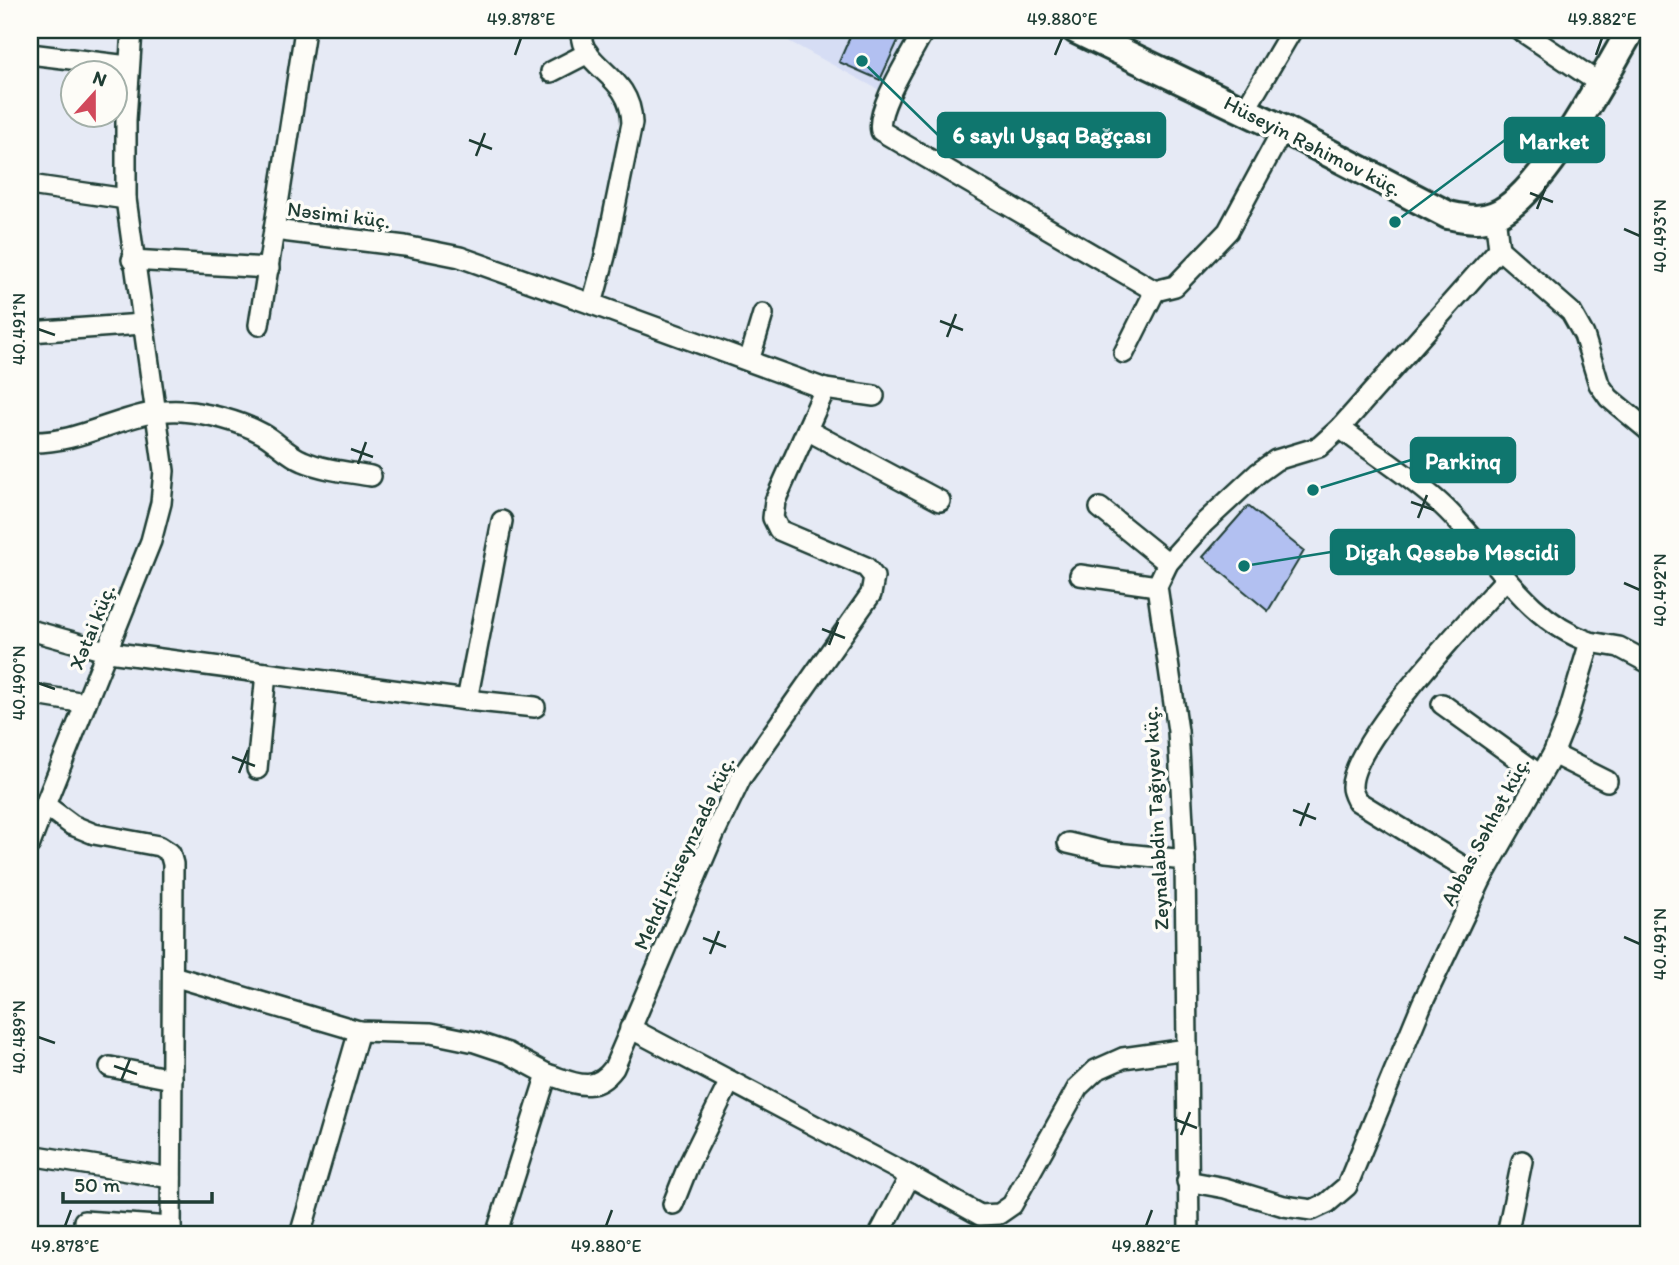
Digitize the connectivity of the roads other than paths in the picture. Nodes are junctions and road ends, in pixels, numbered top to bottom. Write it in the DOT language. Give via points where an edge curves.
graph roads {
  1 [pos="132,30"];
  2 [pos="305,30"];
  3 [pos="581,30"];
  4 [pos="924,30"];
  5 [pos="1076,30"];
  6 [pos="1292,30"];
  7 [pos="1520,30"];
  8 [pos="1631,30"];
  9 [pos="588,53"];
  10 [pos="30,54"];
  11 [pos="79,60"];
  12 [pos="129,60"];
  13 [pos="551,72"];
  14 [pos="1599,83"];
  15 [pos="1245,110"];
  16 [pos="1283,129"];
  17 [pos="127,130"];
  18 [pos="30,185"];
  19 [pos="126,199"];
  20 [pos="1495,215"];
  21 [pos="274,230"];
  22 [pos="1499,249"];
  23 [pos="132,260"];
  24 [pos="269,268"];
  25 [pos="1155,291"];
  26 [pos="592,304"];
  27 [pos="763,314"];
  28 [pos="142,324"];
  29 [pos="259,325"];
  30 [pos="30,332"];
  31 [pos="1124,353"];
  32 [pos="749,360"];
  33 [pos="825,389"];
  34 [pos="874,396"];
  35 [pos="156,412"];
  36 [pos="1340,428"];
  37 [pos="807,430"];
  38 [pos="1649,430"];
  39 [pos="30,442"];
  40 [pos="371,476"];
  41 [pos="940,501"];
  42 [pos="1100,508"];
  43 [pos="502,521"];
  44 [pos="1168,563"];
  45 [pos="1080,575"];
  46 [pos="1505,580"];
  47 [pos="1157,586"];
  48 [pos="30,630"];
  49 [pos="1590,642"];
  50 [pos="108,652"];
  51 [pos="1649,663"];
  52 [pos="266,673"];
  53 [pos="30,694"];
  54 [pos="467,700"];
  55 [pos="85,703"];
  56 [pos="1442,704"];
  57 [pos="535,707"];
  58 [pos="1553,754"];
  59 [pos="257,769"];
  60 [pos="1540,775"];
  61 [pos="1607,780"];
  62 [pos="45,805"];
  63 [pos="1068,843"];
  64 [pos="30,844"];
  65 [pos="1185,860"];
  66 [pos="1482,878"];
  67 [pos="173,976"];
  68 [pos="630,1028"];
  69 [pos="359,1031"];
  70 [pos="1187,1049"];
  71 [pos="110,1067"];
  72 [pos="547,1074"];
  73 [pos="172,1079"];
  74 [pos="730,1081"];
  75 [pos="30,1155"];
  76 [pos="1522,1161"];
  77 [pos="910,1176"];
  78 [pos="171,1178"];
  79 [pos="1187,1181"];
  80 [pos="673,1204"];
  81 [pos="84,1221"];
  82 [pos="171,1231"];
  83 [pos="300,1235"];
  84 [pos="496,1235"];
  85 [pos="879,1235"];
  86 [pos="1189,1235"];
  87 [pos="1507,1235"];
  1 -- 12 [label="street, Xətai küç."];
  2 -- 21 [label="street, Nəsimi küç."];
  3 -- 9 [label="street"];
  4 -- 25 [label="street" via="884,107 881,131"];
  5 -- 15 [label="main road, Hüseyin Rəhimov küç."];
  6 -- 15 [label="street"];
  7 -- 14 [label="street"];
  8 -- 14 [label="main road"];
  9 -- 13 [label="street"];
  9 -- 26 [label="street" via="632,104 632,123"];
  10 -- 11 [label="street"];
  14 -- 20 [label="main road" via="1525,193"];
  15 -- 16 [label="main road, Hüseyin Rəhimov küç."];
  16 -- 20 [label="main road, Hüseyin Rəhimov küç." via="1448,215 1474,219"];
  16 -- 25 [label="street" via="1228,231 1175,286"];
  17 -- 19 [label="street, Xətai küç."];
  18 -- 19 [label="street"];
  19 -- 23 [label="street, Xətai küç."];
  20 -- 22 [label="street"];
  21 -- 24 [label="street"];
  21 -- 26 [label="street, Nəsimi küç." via="460,257"];
  22 -- 36 [label="street"];
  22 -- 38 [label="street" via="1572,312 1599,384 1609,398"];
  23 -- 24 [label="street"];
  23 -- 28 [label="street, Xətai küç."];
  24 -- 29 [label="street"];
  25 -- 31 [label="street"];
  26 -- 32 [label="street"];
  27 -- 32 [label="street"];
  28 -- 30 [label="street"];
  28 -- 35 [label="street, Xətai küç."];
  32 -- 33 [label="street"];
  33 -- 34 [label="street"];
  33 -- 37 [label="street, Mehdi Hüseynzadə küç."];
  35 -- 39 [label="street" via="82,437"];
  35 -- 40 [label="street" via="182,411 239,423 301,461"];
  35 -- 50 [label="street, Xətai küç." via="164,471 162,503"];
  36 -- 44 [label="street" via="1319,447 1283,457 1258,473"];
  36 -- 46 [label="street" via="1441,504"];
  37 -- 41 [label="street"];
  37 -- 68 [label="street, Mehdi Hüseynzadə küç." via="775,502 773,518 779,530 866,566 874,578 871,594 741,778"];
  42 -- 44 [label="street"];
  43 -- 54 [label="street"];
  44 -- 47 [label="street"];
  45 -- 47 [label="street"];
  46 -- 49 [label="street" via="1549,621"];
  46 -- 66 [label="street" via="1380,725 1351,789 1357,801"];
  47 -- 65 [label="street, Zeynalabdin Tağıyev küç." via="1178,731"];
  48 -- 50 [label="street"];
  49 -- 51 [label="street" via="1619,647"];
  49 -- 58 [label="street, Abbas Səhhət küç."];
  50 -- 52 [label="street"];
  50 -- 55 [label="street, Xətai küç."];
  52 -- 54 [label="street"];
  52 -- 59 [label="street"];
  53 -- 55 [label="street"];
  54 -- 57 [label="street"];
  55 -- 62 [label="street, Xətai küç."];
  56 -- 60 [label="street"];
  58 -- 60 [label="street, Abbas Səhhət küç."];
  58 -- 61 [label="street"];
  60 -- 66 [label="street, Abbas Səhhət küç."];
  62 -- 64 [label="street, Xətai küç."];
  62 -- 67 [label="street" via="94,834 159,846 170,853"];
  63 -- 65 [label="street"];
  65 -- 70 [label="street, Zeynalabdin Tağıyev küç."];
  66 -- 79 [label="street, Abbas Səhhət küç." via="1422,1004 1347,1186 1312,1210"];
  67 -- 69 [label="street, Mehdi Hüseynzadə küç."];
  67 -- 73 [label="street"];
  68 -- 72 [label="street, Mehdi Hüseynzadə küç." via="604,1081 590,1086"];
  68 -- 74 [label="street"];
  69 -- 72 [label="street, Mehdi Hüseynzadə küç." via="452,1035 508,1053"];
  69 -- 83 [label="street"];
  70 -- 77 [label="street" via="1123,1058 1096,1070 1078,1087 1012,1205 999,1214 980,1215"];
  70 -- 79 [label="street, Zeynalabdin Tağıyev küç."];
  71 -- 73 [label="street"];
  72 -- 84 [label="street"];
  73 -- 78 [label="street"];
  74 -- 77 [label="street"];
  74 -- 80 [label="street"];
  75 -- 78 [label="street"];
  76 -- 87 [label="street"];
  77 -- 85 [label="street"];
  78 -- 82 [label="street"];
  79 -- 86 [label="street, Zeynalabdin Tağıyev küç."];
  81 -- 82 [label="street"];
}
